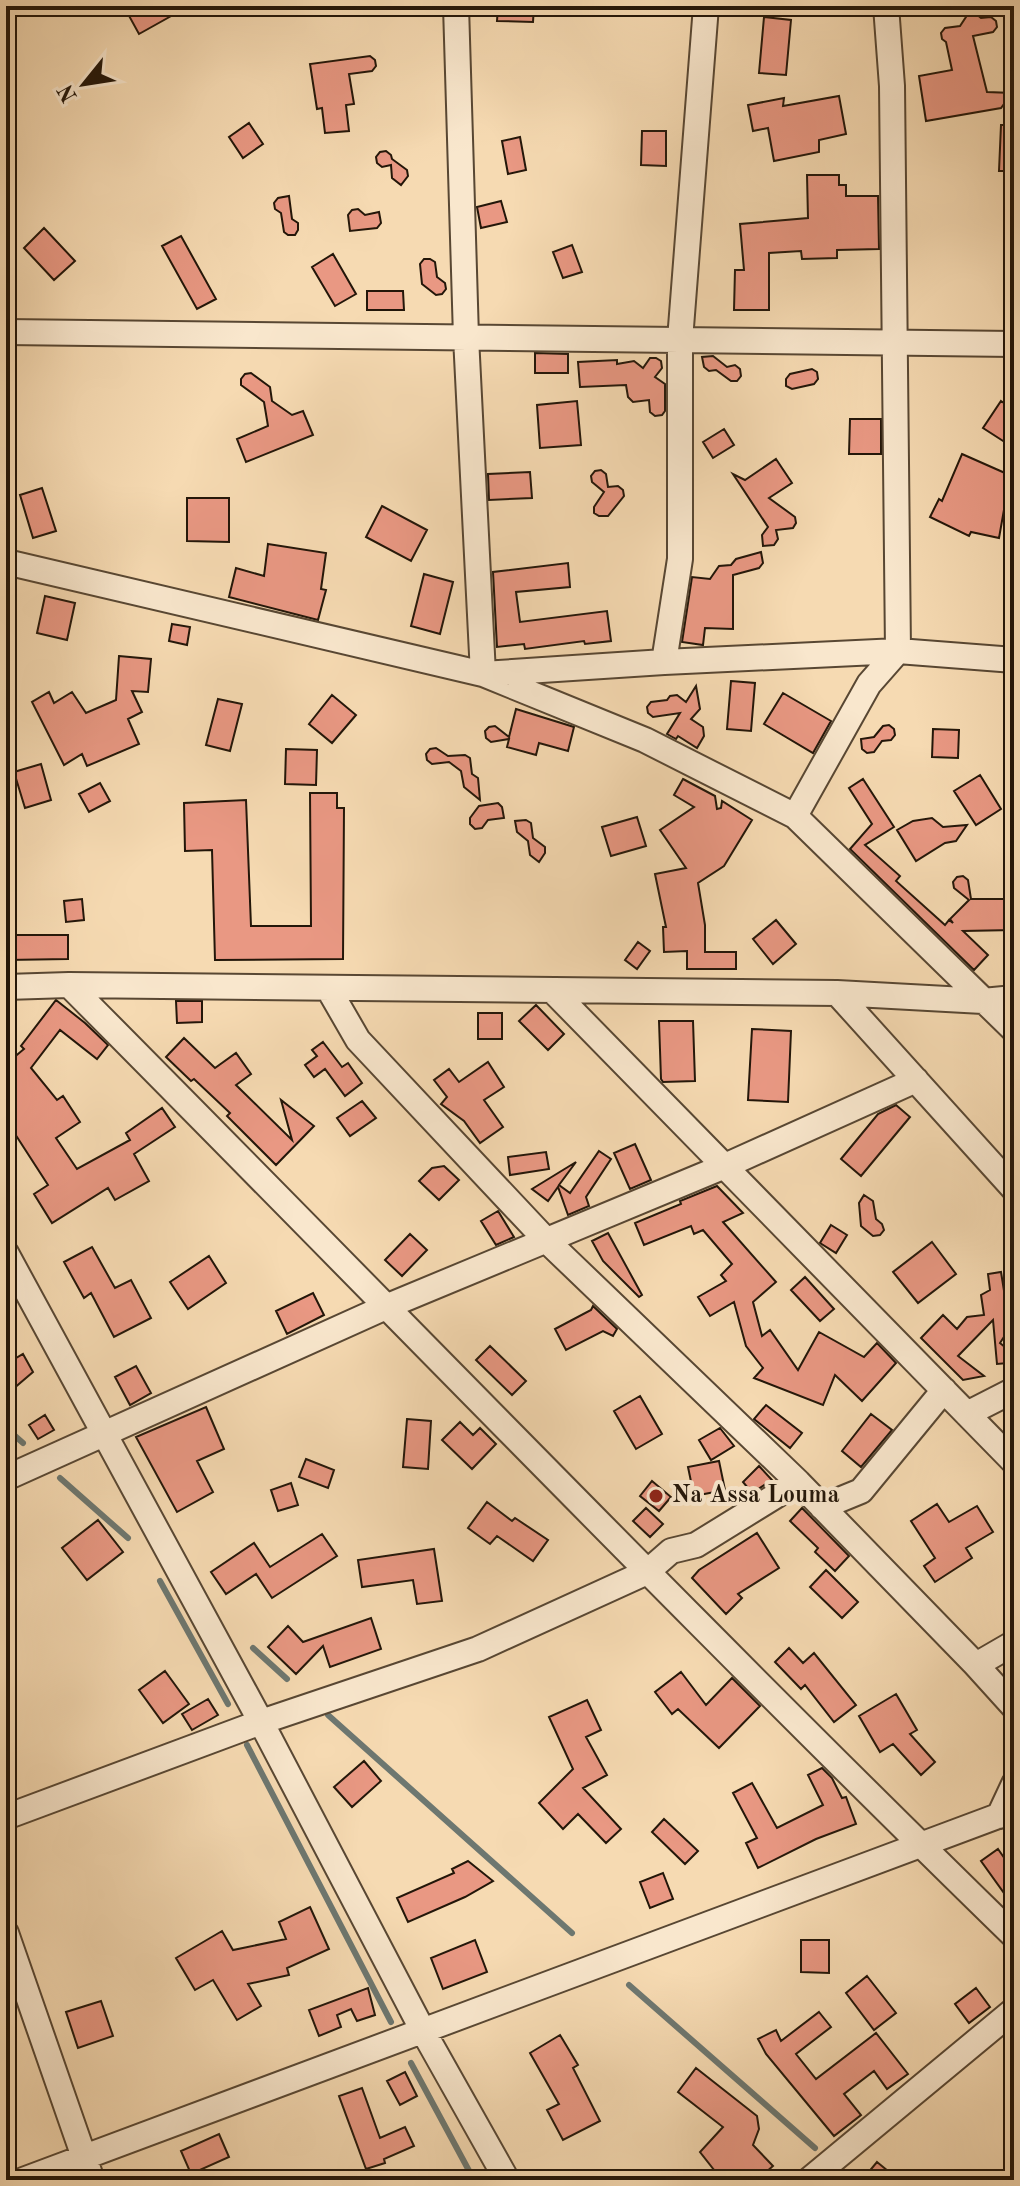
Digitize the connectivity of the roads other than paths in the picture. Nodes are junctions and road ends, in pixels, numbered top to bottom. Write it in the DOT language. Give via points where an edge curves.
graph roads {
  1 [pos="456,6"];
  2 [pos="706,6"];
  3 [pos="886,6"];
  4 [pos="6,332"];
  5 [pos="466,337"];
  6 [pos="680,340"];
  7 [pos="895,342"];
  8 [pos="1014,344"];
  9 [pos="6,562"];
  10 [pos="898,651"];
  11 [pos="1014,660"];
  12 [pos="664,662"];
  13 [pos="483,674"];
  14 [pos="795,816"];
  15 [pos="69,985"];
  16 [pos="6,987"];
  17 [pos="328,988"];
  18 [pos="552,990"];
  19 [pos="837,993"];
  20 [pos="1014,998"];
  21 [pos="983,1001"];
  22 [pos="1014,1030"];
  23 [pos="916,1080"];
  24 [pos="725,1166"];
  25 [pos="1014,1189"];
  26 [pos="546,1240"];
  27 [pos="6,1253"];
  28 [pos="388,1306"];
  29 [pos="944,1390"];
  30 [pos="1014,1390"];
  31 [pos="967,1414"];
  32 [pos="104,1434"];
  33 [pos="1014,1462"];
  34 [pos="6,1478"];
  35 [pos="798,1482"];
  36 [pos="822,1507"];
  37 [pos="647,1572"];
  38 [pos="1014,1643"];
  39 [pos="976,1665"];
  40 [pos="1014,1707"];
  41 [pos="261,1722"];
  42 [pos="1014,1784"];
  43 [pos="1006,1813"];
  44 [pos="6,1817"];
  45 [pos="921,1846"];
  46 [pos="6,1933"];
  47 [pos="1014,1936"];
  48 [pos="1014,2010"];
  49 [pos="422,2029"];
  50 [pos="88,2169"];
  51 [pos="23,2180"];
  52 [pos="507,2180"];
  53 [pos="809,2180"];
  1 -- 5 [label="street"];
  2 -- 6 [label="street"];
  3 -- 7 [label="street"];
  4 -- 5 [label="street"];
  5 -- 6 [label="street"];
  5 -- 13 [label="street"];
  6 -- 7 [label="street"];
  6 -- 12 [label="street" via="680,559"];
  7 -- 8 [label="street"];
  7 -- 10 [label="street"];
  9 -- 13 [label="street"];
  10 -- 11 [label="street"];
  10 -- 12 [label="street"];
  10 -- 14 [label="street" via="869,684"];
  12 -- 13 [label="street"];
  13 -- 14 [label="street" via="645,740"];
  14 -- 21 [label="street"];
  15 -- 16 [label="street"];
  15 -- 17 [label="street"];
  15 -- 28 [label="street"];
  17 -- 18 [label="street"];
  17 -- 26 [label="street" via="358,1040"];
  18 -- 19 [label="street"];
  18 -- 24 [label="street"];
  19 -- 21 [label="street"];
  19 -- 23 [label="street"];
  20 -- 21 [label="street"];
  21 -- 22 [label="street"];
  23 -- 24 [label="street"];
  23 -- 25 [label="street"];
  24 -- 26 [label="street"];
  24 -- 29 [label="street"];
  26 -- 28 [label="street"];
  26 -- 35 [label="street"];
  27 -- 32 [label="street"];
  28 -- 32 [label="street"];
  28 -- 37 [label="street"];
  29 -- 31 [label="street"];
  29 -- 36 [label="street" via="861,1491"];
  30 -- 31 [label="street"];
  31 -- 33 [label="street"];
  32 -- 34 [label="street"];
  32 -- 41 [label="street"];
  35 -- 36 [label="street"];
  35 -- 37 [label="street" via="696,1545 671,1551"];
  36 -- 39 [label="street"];
  37 -- 41 [label="street" via="478,1649"];
  37 -- 45 [label="street"];
  38 -- 39 [label="street"];
  39 -- 40 [label="street"];
  41 -- 44 [label="street"];
  41 -- 49 [label="street"];
  42 -- 43 [label="street"];
  43 -- 45 [label="street"];
  45 -- 47 [label="street"];
  45 -- 49 [label="street"];
  46 -- 50 [label="street"];
  48 -- 53 [label="street"];
  49 -- 50 [label="street"];
  49 -- 52 [label="street"];
  50 -- 51 [label="street"];
}
